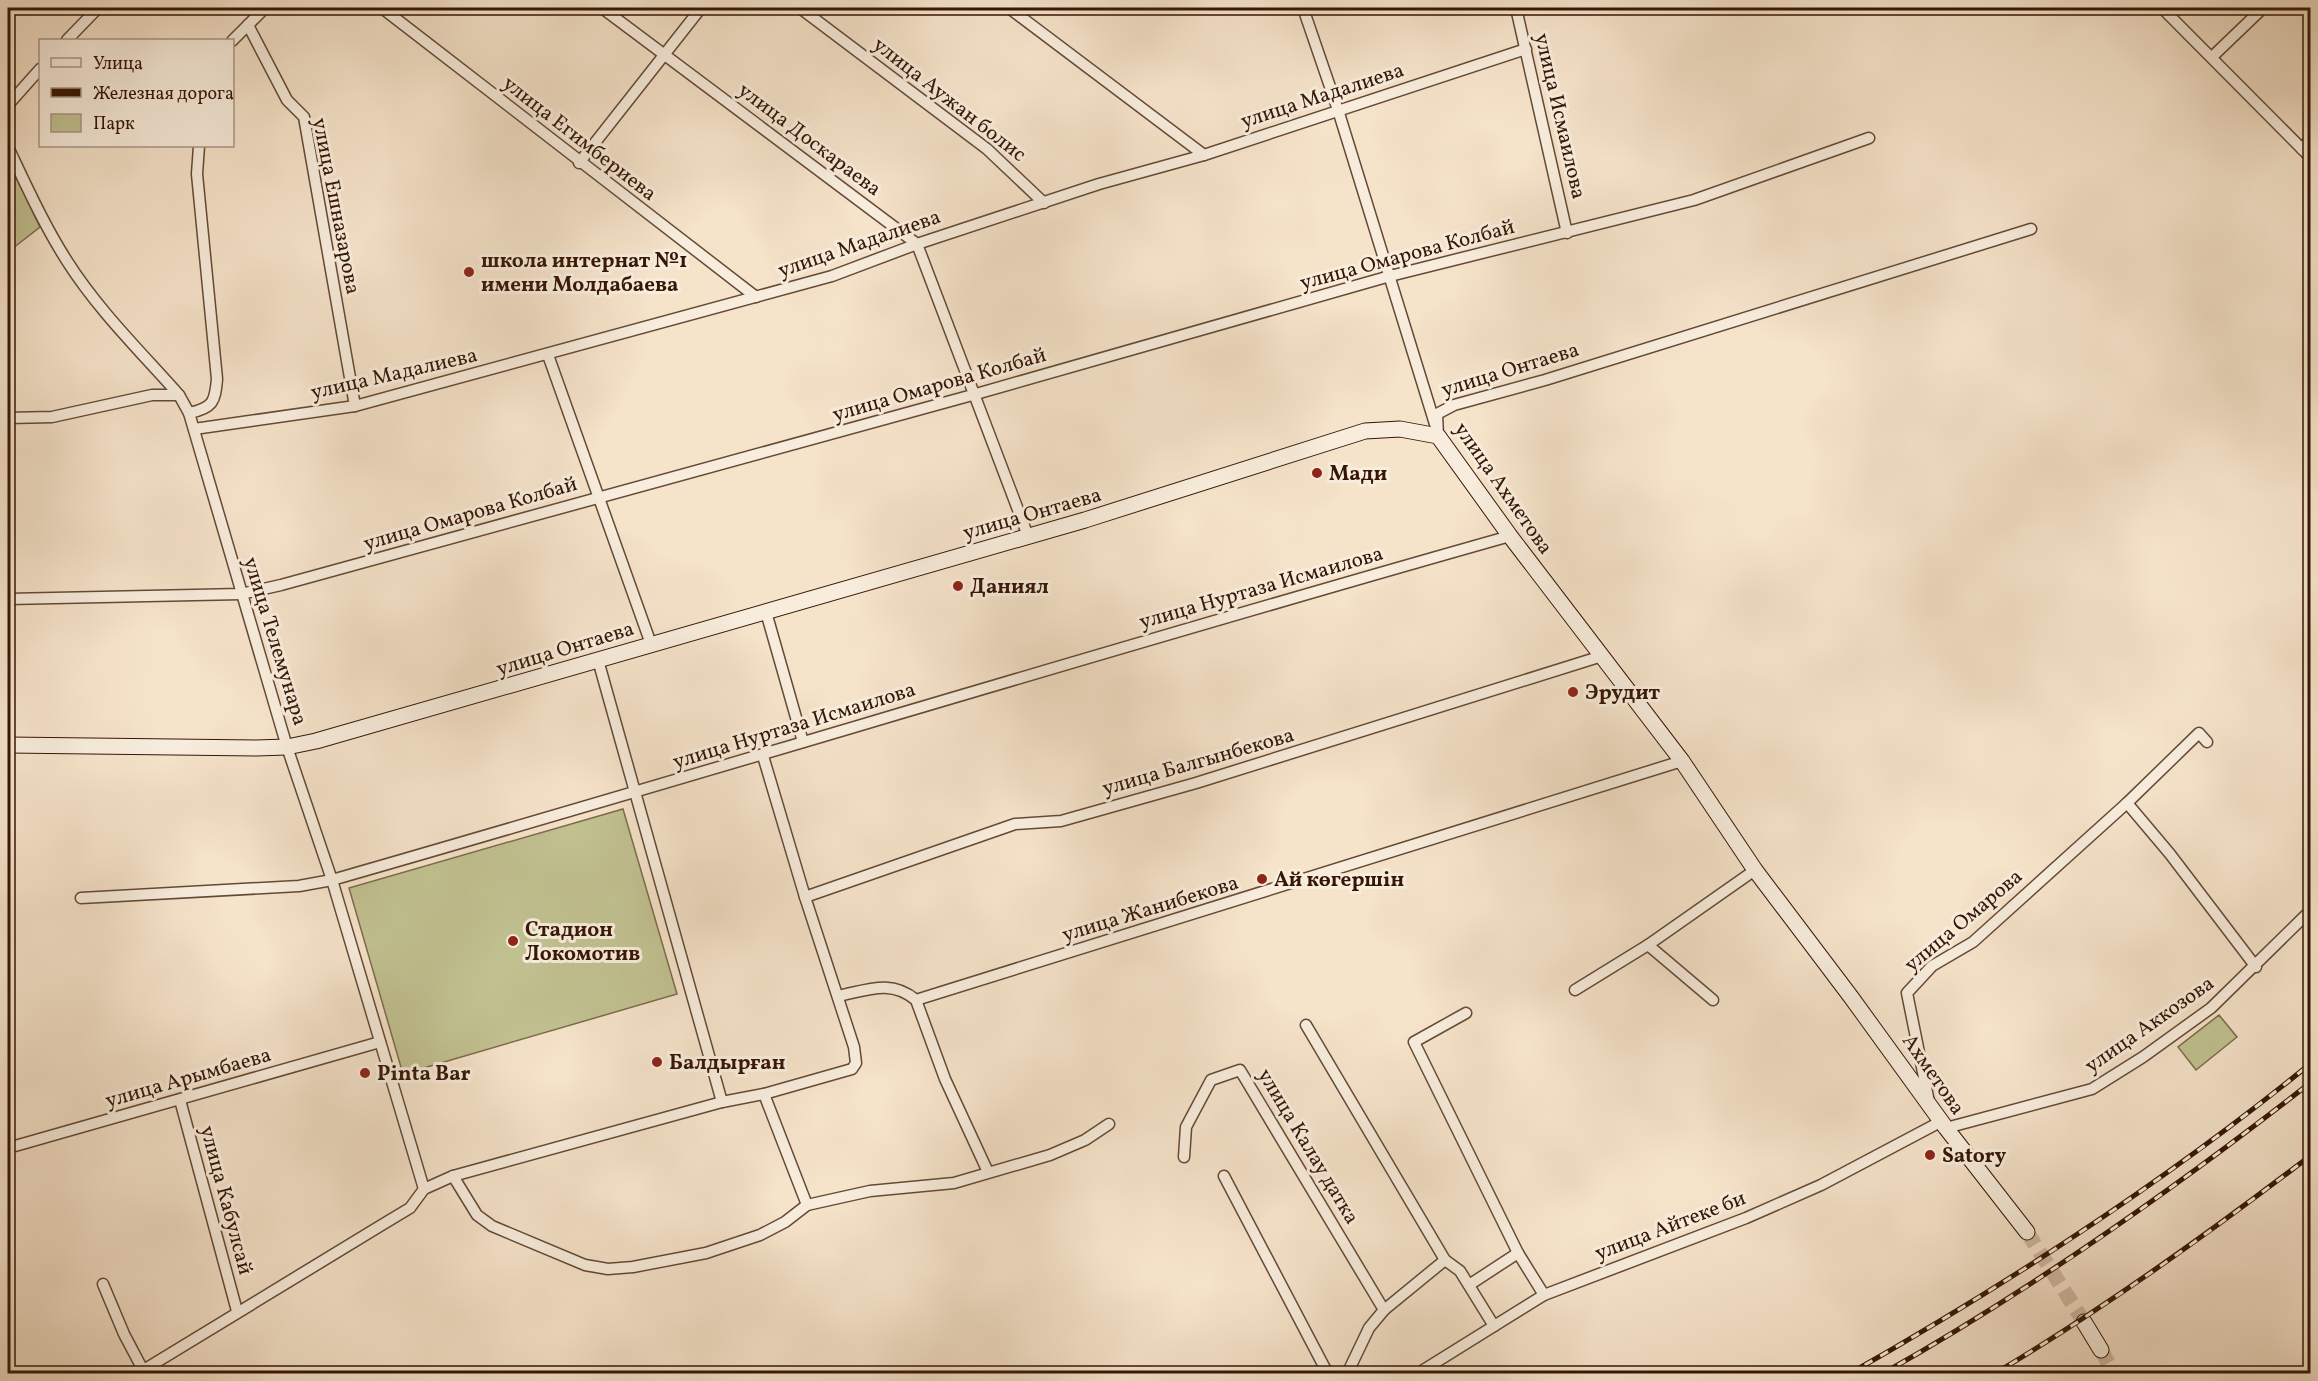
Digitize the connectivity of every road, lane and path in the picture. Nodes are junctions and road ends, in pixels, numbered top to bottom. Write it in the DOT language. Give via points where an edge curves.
graph roads {
  1 [pos="98,8"];
  2 [pos="265,8"];
  3 [pos="381,8"];
  4 [pos="602,8"];
  5 [pos="701,8"];
  6 [pos="800,8"];
  7 [pos="1010,8"];
  8 [pos="1303,8"];
  9 [pos="1516,8"];
  10 [pos="2162,8"];
  11 [pos="2263,8"];
  12 [pos="248,25"];
  13 [pos="68,39"];
  14 [pos="234,39"];
  15 [pos="1526,49"];
  16 [pos="663,53"];
  17 [pos="2213,56"];
  18 [pos="39,70"];
  19 [pos="8,105"];
  20 [pos="1338,110"];
  21 [pos="1869,138"];
  22 [pos="2310,139"];
  23 [pos="8,147"];
  24 [pos="199,147"];
  25 [pos="2302,149"];
  26 [pos="1204,154"];
  27 [pos="2310,157"];
  28 [pos="579,163"];
  29 [pos="1044,203"];
  30 [pos="2031,229"];
  31 [pos="1567,233"];
  32 [pos="917,244"];
  33 [pos="1390,276"];
  34 [pos="756,297"];
  35 [pos="548,355"];
  36 [pos="976,394"];
  37 [pos="179,395"];
  38 [pos="355,406"];
  39 [pos="189,413"];
  40 [pos="8,418"];
  41 [pos="194,429"];
  42 [pos="1438,436"];
  43 [pos="600,497"];
  44 [pos="1028,536"];
  45 [pos="1510,536"];
  46 [pos="241,594"];
  47 [pos="8,599"];
  48 [pos="765,612"];
  49 [pos="651,644"];
  50 [pos="1602,656"];
  51 [pos="598,660"];
  52 [pos="802,742"];
  53 [pos="2207,742"];
  54 [pos="8,745"];
  55 [pos="287,747"];
  56 [pos="763,756"];
  57 [pos="1682,761"];
  58 [pos="636,793"];
  59 [pos="2127,803"];
  60 [pos="1755,870"];
  61 [pos="332,880"];
  62 [pos="805,897"];
  63 [pos="81,898"];
  64 [pos="2310,911"];
  65 [pos="1648,945"];
  66 [pos="2256,967"];
  67 [pos="1575,990"];
  68 [pos="838,996"];
  69 [pos="1851,997"];
  70 [pos="916,1000"];
  71 [pos="1713,1000"];
  72 [pos="1466,1013"];
  73 [pos="1306,1025"];
  74 [pos="380,1042"];
  75 [pos="764,1094"];
  76 [pos="180,1100"];
  77 [pos="722,1102"];
  78 [pos="1929,1102"];
  79 [pos="1944,1124"];
  80 [pos="1109,1125"];
  81 [pos="8,1148"];
  82 [pos="1184,1157"];
  83 [pos="988,1172"];
  84 [pos="453,1176"];
  85 [pos="1224,1176"];
  86 [pos="424,1189"];
  87 [pos="807,1205"];
  88 [pos="2027,1232"];
  89 [pos="1518,1253"];
  90 [pos="1445,1260"];
  91 [pos="103,1284"];
  92 [pos="1469,1285"];
  93 [pos="1544,1295"];
  94 [pos="1384,1310"];
  95 [pos="237,1311"];
  96 [pos="2084,1322"];
  97 [pos="1494,1326"];
  98 [pos="2100,1350"];
  99 [pos="140,1372"];
  100 [pos="1328,1374"];
  101 [pos="1347,1374"];
  102 [pos="1417,1374"];
  1 -- 13 [label="street"];
  2 -- 12 [label="street"];
  3 -- 28 [label="street, улица Егимбериева"];
  4 -- 16 [label="street, улица Доскараева"];
  5 -- 16 [label="street"];
  6 -- 29 [label="street, улица Аужан болис" via="987,149"];
  7 -- 26 [label="street"];
  8 -- 20 [label="street, улица Ахметова"];
  9 -- 15 [label="street, улица Исмаилова"];
  10 -- 17 [label="street"];
  11 -- 17 [label="street"];
  12 -- 14 [label="street"];
  12 -- 38 [label="street, улица Ешназарова" via="287,100 304,117"];
  15 -- 20 [label="street, улица Мадалиева"];
  15 -- 31 [label="street, улица Исмаилова"];
  16 -- 28 [label="street"];
  16 -- 32 [label="street, улица Доскараева"];
  17 -- 25 [label="street"];
  18 -- 19 [label="street"];
  20 -- 26 [label="street, улица Мадалиева"];
  20 -- 33 [label="street, улица Ахметова"];
  21 -- 31 [label="street, улица Омарова Колбай" via="1694,201"];
  22 -- 25 [label="street"];
  23 -- 37 [label="street, улица Телемунара" via="67,262 93,298"];
  24 -- 39 [label="street" via="196,174 217,379 215,398 206,410"];
  25 -- 27 [label="street"];
  26 -- 29 [label="street, улица Мадалиева"];
  28 -- 34 [label="street, улица Егимбериева"];
  29 -- 32 [label="street, улица Мадалиева"];
  30 -- 42 [label="street, улица Онтаева" via="1454,405 1437,414"];
  31 -- 33 [label="street, улица Омарова Колбай"];
  32 -- 34 [label="street, улица Мадалиева" via="832,276"];
  32 -- 36 [label="street"];
  33 -- 36 [label="street, улица Омарова Колбай"];
  33 -- 42 [label="street, улица Ахметова"];
  34 -- 35 [label="street, улица Мадалиева"];
  35 -- 38 [label="street, улица Мадалиева"];
  35 -- 43 [label="street"];
  36 -- 43 [label="street, улица Омарова Колбай"];
  36 -- 44 [label="street"];
  37 -- 39 [label="street, улица Телемунара"];
  37 -- 40 [label="street" via="152,395 52,417"];
  38 -- 41 [label="street, улица Мадалиева"];
  39 -- 41 [label="street, улица Телемунара"];
  41 -- 46 [label="street, улица Телемунара"];
  42 -- 44 [label="main road, улица Онтаева" via="1400,429 1365,431"];
  42 -- 45 [label="main road, улица Ахметова"];
  43 -- 46 [label="street, улица Омарова Колбай"];
  43 -- 49 [label="street"];
  44 -- 48 [label="main road, улица Онтаева"];
  45 -- 50 [label="main road, улица Ахметова"];
  45 -- 52 [label="street, улица Нуртаза Исмаилова"];
  46 -- 47 [label="street, улица Омарова Колбай"];
  46 -- 55 [label="street, улица Телемунара"];
  48 -- 49 [label="main road, улица Онтаева"];
  48 -- 52 [label="street"];
  49 -- 51 [label="main road, улица Онтаева"];
  50 -- 57 [label="main road, улица Ахметова"];
  50 -- 62 [label="street, улица Балгынбекова" via="1196,783 1061,820 1015,824"];
  51 -- 55 [label="main road, улица Онтаева" via="372,728"];
  51 -- 58 [label="street"];
  52 -- 56 [label="street, улица Нуртаза Исмаилова"];
  53 -- 59 [label="street, улица Омарова" via="2199,733"];
  54 -- 55 [label="main road, улица Онтаева"];
  55 -- 61 [label="street, улица Телемунара"];
  56 -- 58 [label="street, улица Нуртаза Исмаилова"];
  56 -- 62 [label="street"];
  57 -- 60 [label="main road, улица Ахметова"];
  57 -- 70 [label="street, улица Жанибекова"];
  58 -- 61 [label="street, улица Нуртаза Исмаилова"];
  58 -- 77 [label="street"];
  59 -- 66 [label="street"];
  59 -- 78 [label="street, улица Омарова" via="1973,942 1932,966 1907,993"];
  60 -- 65 [label="street"];
  60 -- 69 [label="main road, улица Ахметова"];
  61 -- 63 [label="street, улица Нуртаза Исмаилова" via="299,886"];
  61 -- 74 [label="street, улица Телемунара"];
  62 -- 68 [label="street"];
  64 -- 66 [label="street, улица Аккозова"];
  65 -- 67 [label="street"];
  65 -- 71 [label="street"];
  66 -- 79 [label="street, улица Аккозова" via="2211,1008 2092,1089"];
  68 -- 70 [label="street" via="891,986"];
  68 -- 75 [label="street" via="854,1047 856,1063 852,1069"];
  69 -- 78 [label="main road, Ахметова"];
  70 -- 83 [label="street" via="945,1079"];
  72 -- 89 [label="street" via="1414,1042"];
  73 -- 90 [label="street"];
  74 -- 76 [label="street, улица Арымбаева"];
  74 -- 86 [label="street, улица Телемунара"];
  75 -- 77 [label="street"];
  75 -- 87 [label="street"];
  76 -- 81 [label="street, улица Арымбаева"];
  76 -- 95 [label="street, улица Кабулсай"];
  77 -- 84 [label="street"];
  78 -- 79 [label="main road, Ахметова"];
  79 -- 88 [label="main road, Ахметова"];
  79 -- 93 [label="street, улица Айтеке би" via="1746,1218"];
  80 -- 83 [label="street" via="1050,1155"];
  82 -- 94 [label="street, улица Калау датка" via="1186,1127 1211,1080 1240,1070"];
  83 -- 87 [label="street" via="954,1183 870,1191"];
  84 -- 86 [label="street"];
  84 -- 87 [label="street" via="477,1215 492,1226 585,1265 608,1269 671,1261 723,1247 760,1235"];
  85 -- 100 [label="street"];
  86 -- 95 [label="street" via="410,1208"];
  89 -- 92 [label="street"];
  89 -- 93 [label="street"];
  90 -- 92 [label="street" via="1460,1271"];
  90 -- 94 [label="street"];
  91 -- 99 [label="street"];
  92 -- 97 [label="street"];
  93 -- 97 [label="street, улица Айтеке би"];
  94 -- 101 [label="street" via="1369,1328"];
  95 -- 99 [label="street"];
  96 -- 98 [label="main road"];
  97 -- 102 [label="street, улица Айтеке би"];
}
